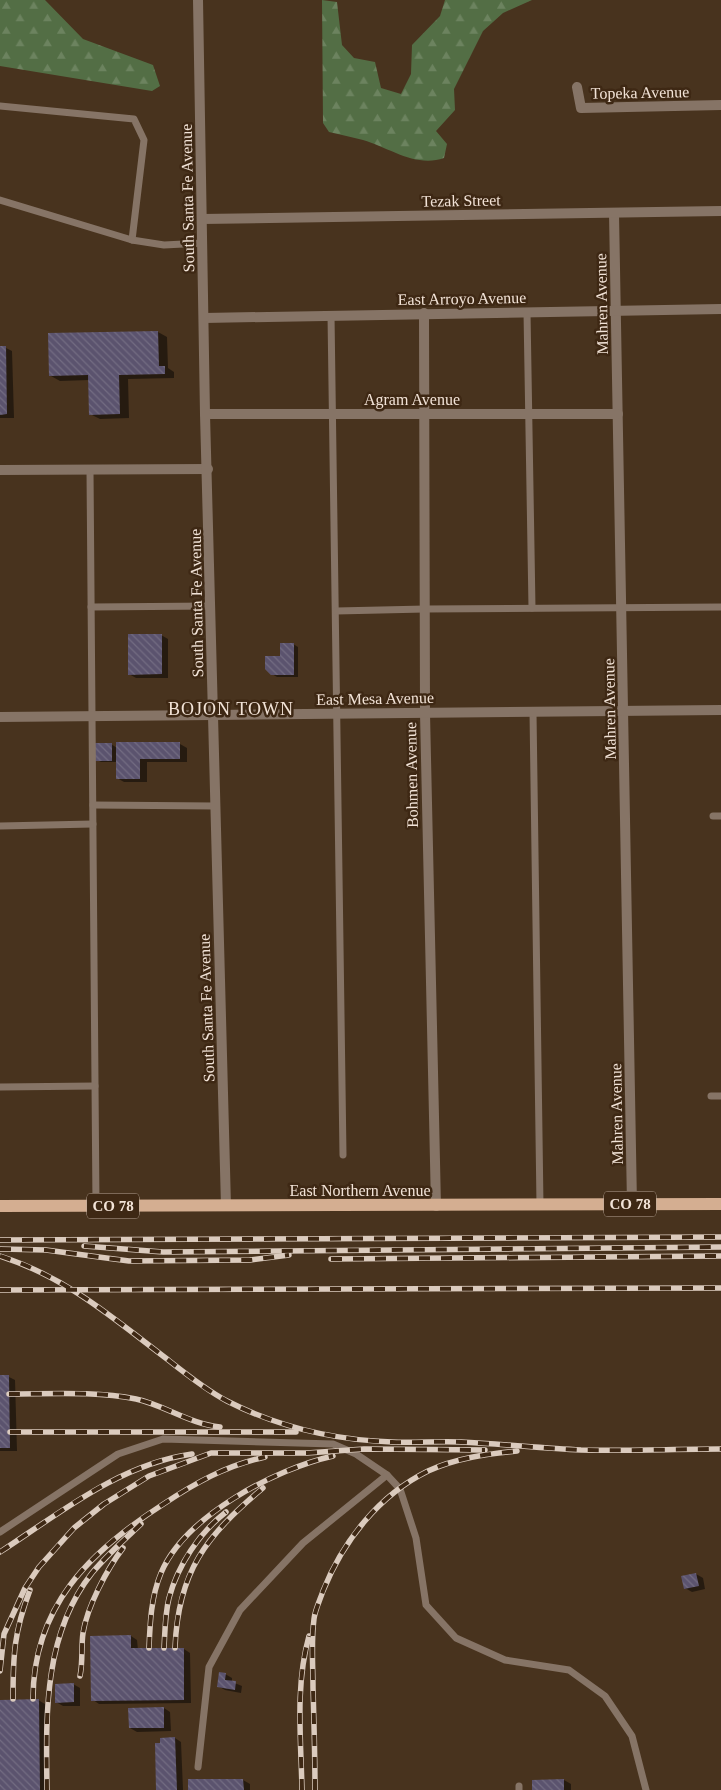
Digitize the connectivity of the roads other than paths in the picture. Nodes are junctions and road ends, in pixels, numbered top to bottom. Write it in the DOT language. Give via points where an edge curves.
graph roads {
  1 [pos="198,0"];
  2 [pos="576,88"];
  3 [pos="721,105"];
  4 [pos="0,106"];
  5 [pos="0,200"];
  6 [pos="721,211"];
  7 [pos="614,213"];
  8 [pos="202,219"];
  9 [pos="132,240"];
  10 [pos="203,243"];
  11 [pos="721,309"];
  12 [pos="616,310"];
  13 [pos="527,312"];
  14 [pos="424,313"];
  15 [pos="331,315"];
  16 [pos="204,318"];
  17 [pos="206,414"];
  18 [pos="334,414"];
  19 [pos="423,414"];
  20 [pos="530,414"];
  21 [pos="618,414"];
  22 [pos="208,469"];
  23 [pos="0,470"];
  24 [pos="90,470"];
  25 [pos="211,606"];
  26 [pos="91,607"];
  27 [pos="721,607"];
  28 [pos="532,608"];
  29 [pos="622,608"];
  30 [pos="425,609"];
  31 [pos="336,612"];
  32 [pos="721,710"];
  33 [pos="624,711"];
  34 [pos="533,712"];
  35 [pos="425,713"];
  36 [pos="337,714"];
  37 [pos="213,715"];
  38 [pos="92,716"];
  39 [pos="0,717"];
  40 [pos="93,805"];
  41 [pos="215,806"];
  42 [pos="713,816"];
  43 [pos="721,816"];
  44 [pos="93,824"];
  45 [pos="0,826"];
  46 [pos="95,1086"];
  47 [pos="0,1087"];
  48 [pos="711,1096"];
  49 [pos="721,1096"];
  50 [pos="343,1155"];
  51 [pos="632,1204"];
  52 [pos="721,1204"];
  53 [pos="540,1205"];
  54 [pos="0,1206"];
  55 [pos="96,1206"];
  56 [pos="226,1206"];
  57 [pos="436,1206"];
  58 [pos="387,1475"];
  59 [pos="0,1532"];
  60 [pos="198,1767"];
  61 [pos="646,1790"];
  1 -- 8 [label="street, South Santa Fe Avenue"];
  2 -- 3 [label="street, Topeka Avenue" via="581,108"];
  4 -- 9 [label="lane" via="134,119 144,140"];
  5 -- 9 [label="lane"];
  6 -- 7 [label="street, Tezak Street"];
  7 -- 8 [label="street, Tezak Street"];
  7 -- 12 [label="street, Mahren Avenue"];
  8 -- 10 [label="street, South Santa Fe Avenue"];
  9 -- 10 [label="lane" via="164,245"];
  10 -- 16 [label="street, South Santa Fe Avenue"];
  11 -- 12 [label="street, East Arroyo Avenue"];
  12 -- 13 [label="street, East Arroyo Avenue"];
  12 -- 21 [label="street, Mahren Avenue"];
  13 -- 14 [label="street, East Arroyo Avenue"];
  13 -- 20 [label="lane"];
  14 -- 15 [label="street, East Arroyo Avenue"];
  14 -- 19 [label="street, Bohmen Avenue"];
  15 -- 16 [label="street, East Arroyo Avenue"];
  15 -- 18 [label="lane"];
  16 -- 17 [label="street, South Santa Fe Avenue"];
  17 -- 18 [label="street, Agram Avenue"];
  17 -- 22 [label="street, South Santa Fe Avenue"];
  18 -- 19 [label="street, Agram Avenue"];
  18 -- 31 [label="lane"];
  19 -- 20 [label="street, Agram Avenue"];
  19 -- 30 [label="street, Bohmen Avenue"];
  20 -- 21 [label="street, Agram Avenue"];
  20 -- 28 [label="lane"];
  21 -- 29 [label="street, Mahren Avenue"];
  22 -- 24 [label="street"];
  22 -- 25 [label="street, South Santa Fe Avenue"];
  23 -- 24 [label="street"];
  24 -- 26 [label="lane"];
  25 -- 26 [label="lane"];
  25 -- 37 [label="street, South Santa Fe Avenue"];
  26 -- 38 [label="lane"];
  27 -- 29 [label="lane"];
  28 -- 29 [label="lane"];
  28 -- 30 [label="lane"];
  29 -- 33 [label="street, Mahren Avenue"];
  30 -- 31 [label="lane"];
  30 -- 35 [label="street, Bohmen Avenue"];
  31 -- 36 [label="lane"];
  32 -- 33 [label="street, East Mesa Avenue"];
  33 -- 34 [label="street, East Mesa Avenue"];
  33 -- 51 [label="street, Mahren Avenue"];
  34 -- 35 [label="street, East Mesa Avenue"];
  34 -- 53 [label="lane"];
  35 -- 36 [label="street, East Mesa Avenue"];
  35 -- 57 [label="street, Bohmen Avenue"];
  36 -- 37 [label="street, East Mesa Avenue"];
  36 -- 50 [label="lane"];
  37 -- 38 [label="street, East Mesa Avenue"];
  37 -- 41 [label="street, South Santa Fe Avenue"];
  38 -- 39 [label="street, East Mesa Avenue"];
  38 -- 40 [label="lane"];
  40 -- 41 [label="lane"];
  40 -- 44 [label="lane"];
  41 -- 56 [label="street, South Santa Fe Avenue"];
  42 -- 43 [label="lane"];
  44 -- 45 [label="lane"];
  44 -- 46 [label="lane"];
  46 -- 47 [label="lane"];
  46 -- 55 [label="lane"];
  48 -- 49 [label="lane"];
  51 -- 52 [label="main road, East Northern Avenue / CO 78"];
  51 -- 53 [label="main road, East Northern Avenue / CO 78"];
  53 -- 57 [label="main road, East Northern Avenue / CO 78"];
  54 -- 55 [label="main road, East Northern Avenue / CO 78"];
  55 -- 56 [label="main road, East Northern Avenue / CO 78"];
  56 -- 57 [label="main road, East Northern Avenue / CO 78"];
  58 -- 59 [label="lane" via="356,1454 333,1444 163,1440 118,1454"];
  58 -- 60 [label="lane" via="303,1543 240,1610 209,1667"];
  58 -- 61 [label="lane" via="400,1489 416,1538 426,1605 456,1638 505,1660 569,1670 605,1696 632,1736"];
}
